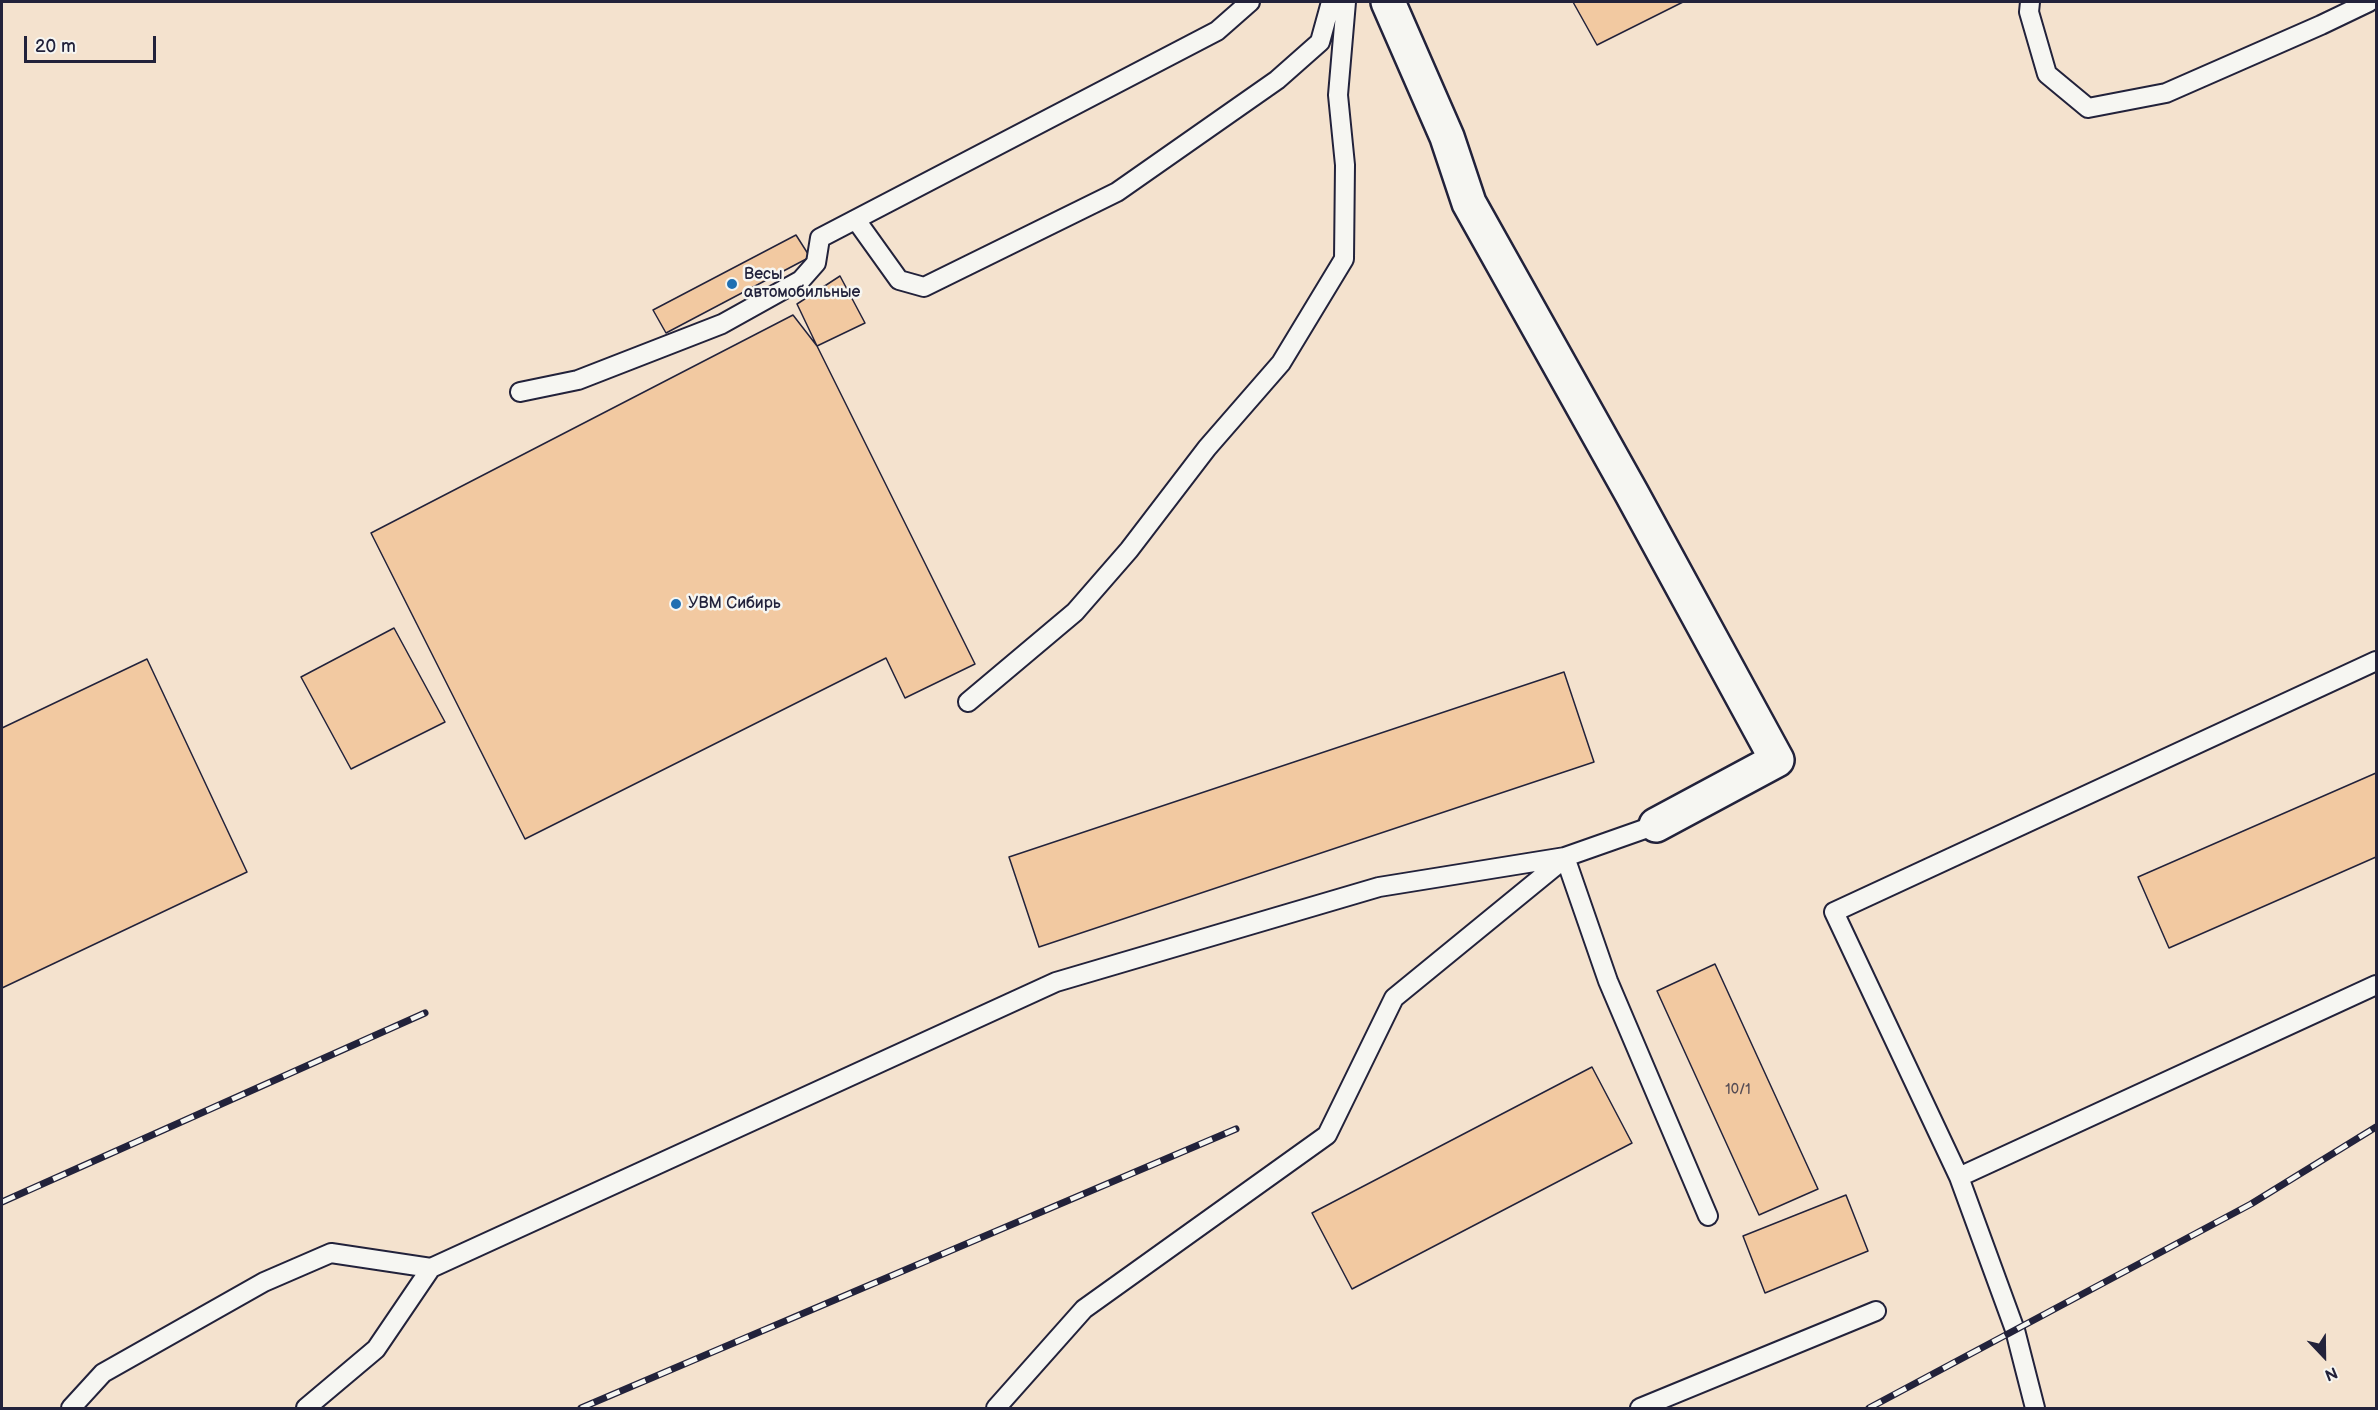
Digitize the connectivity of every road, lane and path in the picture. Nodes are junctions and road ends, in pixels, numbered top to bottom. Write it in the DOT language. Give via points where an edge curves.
graph roads {
  1 [pos="1250,2"];
  2 [pos="1331,2"];
  3 [pos="1346,2"];
  4 [pos="1388,2"];
  5 [pos="2030,2"];
  6 [pos="2369,2"];
  7 [pos="856,219"];
  8 [pos="520,392"];
  9 [pos="2376,661"];
  10 [pos="968,702"];
  11 [pos="1656,825"];
  12 [pos="1565,857"];
  13 [pos="2376,985"];
  14 [pos="1959,1177"];
  15 [pos="1708,1215"];
  16 [pos="430,1268"];
  17 [pos="1876,1311"];
  18 [pos="70,1408"];
  19 [pos="306,1408"];
  20 [pos="996,1408"];
  21 [pos="1640,1408"];
  22 [pos="2034,1408"];
  1 -- 7 [label="lane" via="1217,31"];
  2 -- 7 [label="lane" via="1320,42 1277,80 1117,192 924,287 899,280"];
  3 -- 10 [label="lane" via="1338,95 1345,165 1344,259 1281,363 1207,448 1129,550 1075,612"];
  4 -- 11 [label="street" via="1447,136 1469,203 1777,760"];
  5 -- 6 [label="lane" via="2029,12 2047,74 2088,108 2166,93"];
  7 -- 8 [label="lane" via="820,238 816,263 801,280 723,324 578,380"];
  9 -- 14 [label="lane" via="1834,912"];
  11 -- 12 [label="lane"];
  12 -- 15 [label="lane" via="1608,981"];
  12 -- 16 [label="lane" via="1379,887 1056,982"];
  12 -- 20 [label="lane" via="1394,998 1327,1135 1084,1309"];
  13 -- 14 [label="lane"];
  14 -- 22 [label="lane" via="2015,1330"];
  16 -- 18 [label="lane" via="331,1252 264,1282 103,1373"];
  16 -- 19 [label="lane" via="376,1349"];
  17 -- 21 [label="lane"];
}
